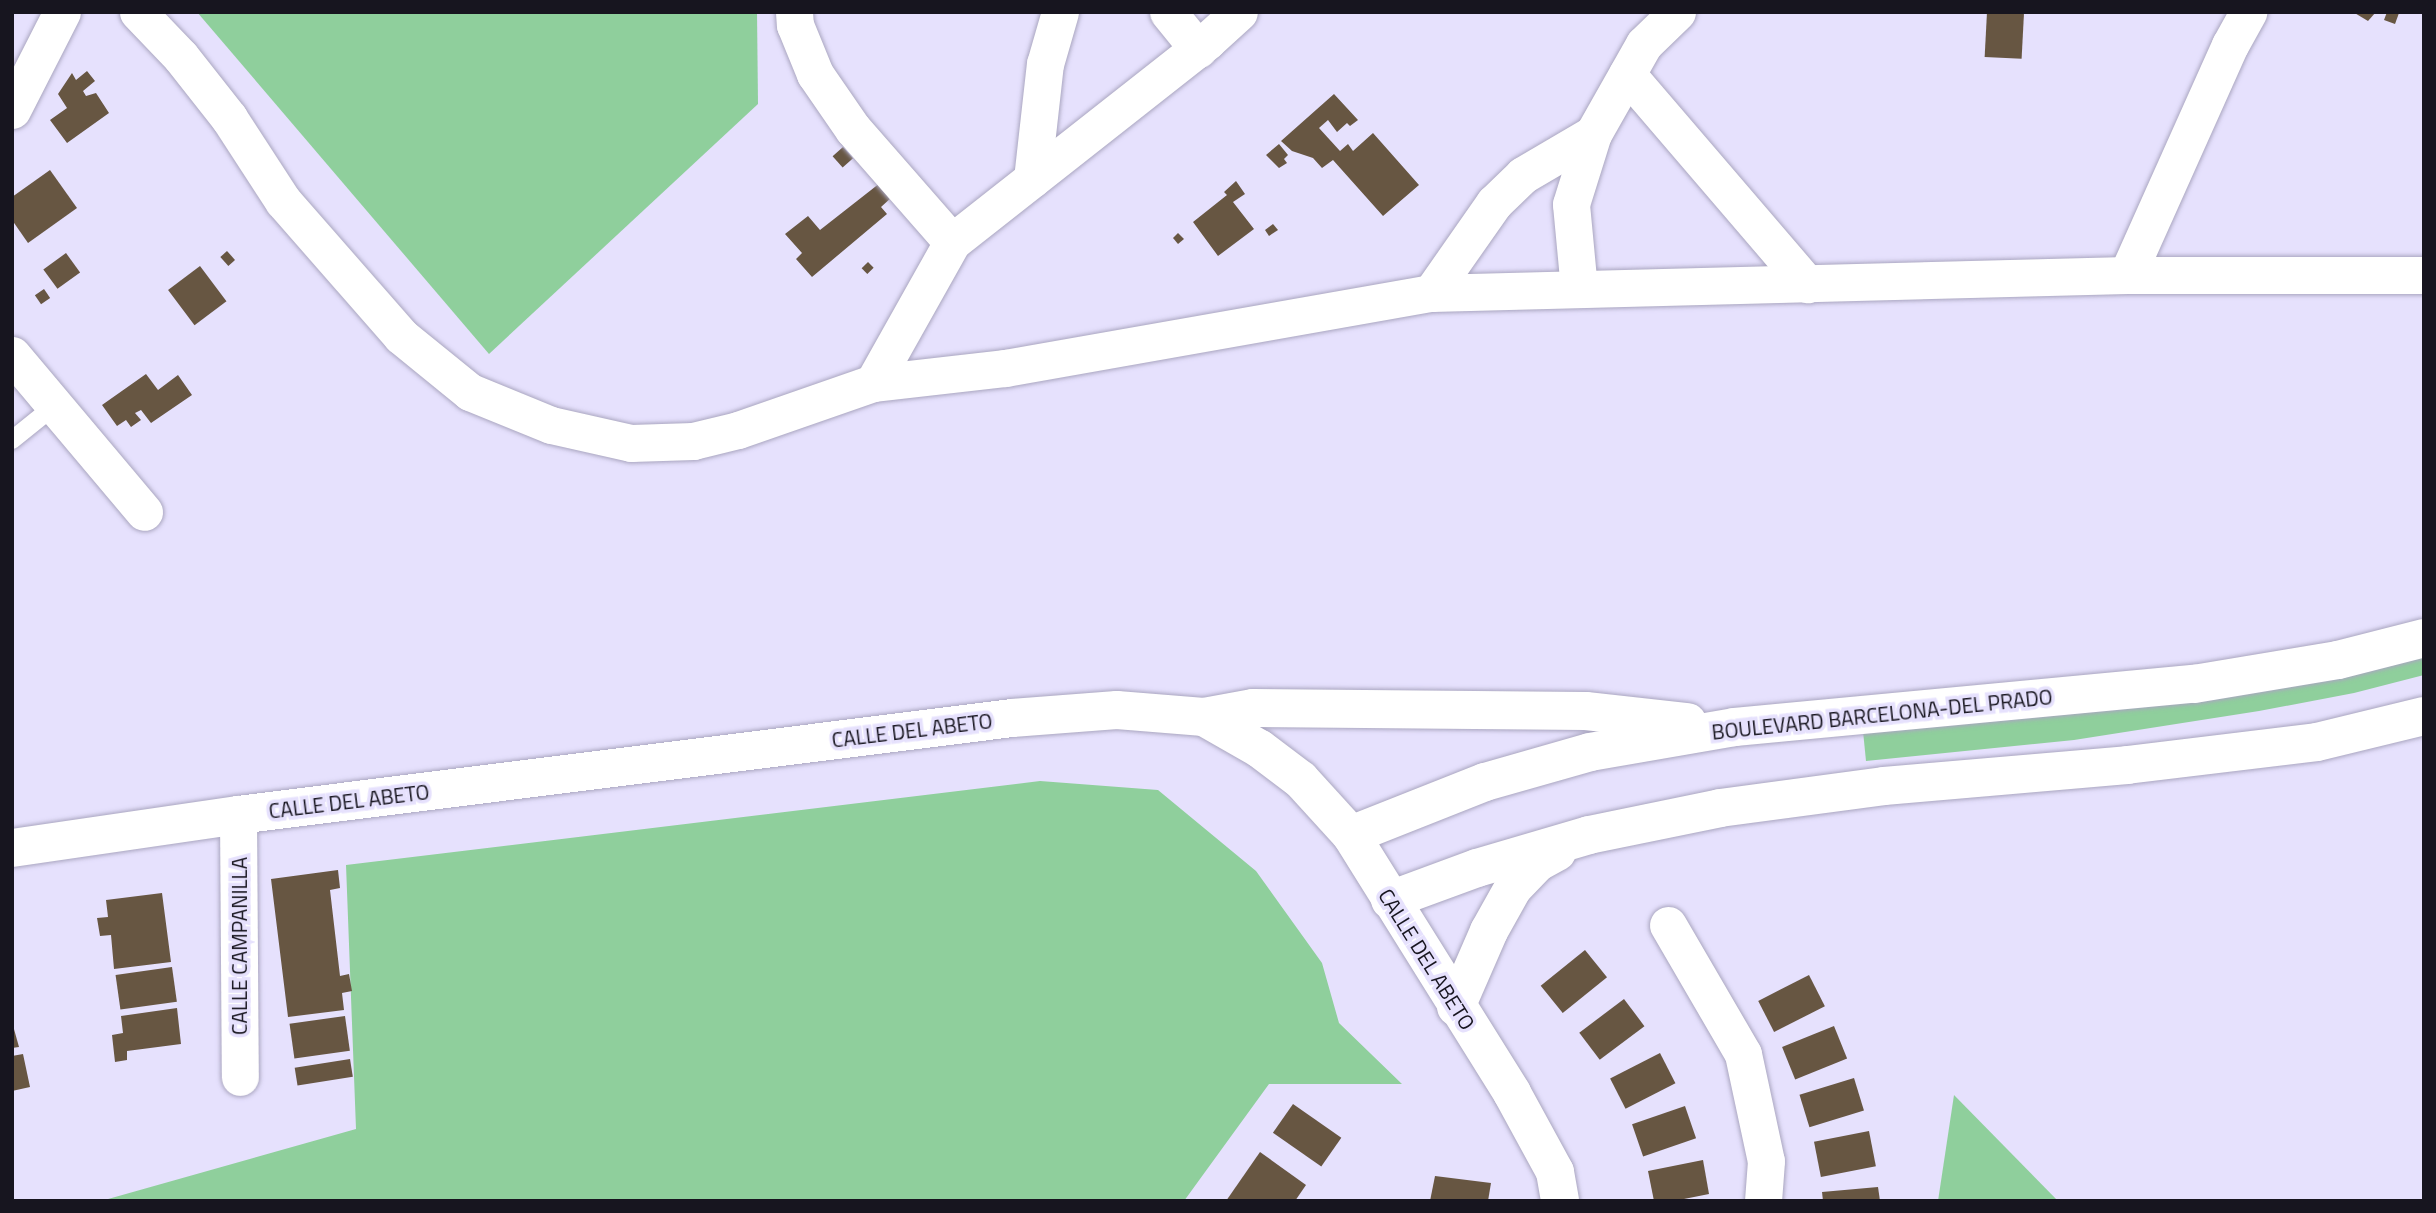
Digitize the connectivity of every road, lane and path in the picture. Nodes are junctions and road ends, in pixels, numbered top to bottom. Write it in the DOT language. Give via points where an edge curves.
graph roads {
  1 [pos="62,12"];
  2 [pos="138,12"];
  3 [pos="794,12"];
  4 [pos="1060,12"];
  5 [pos="1168,12"];
  6 [pos="1239,12"];
  7 [pos="1677,12"];
  8 [pos="2248,12"];
  9 [pos="1198,49"];
  10 [pos="1627,74"];
  11 [pos="12,110"];
  12 [pos="1593,134"];
  13 [pos="1032,179"];
  14 [pos="952,242"];
  15 [pos="2127,275"];
  16 [pos="2424,275"];
  17 [pos="1807,284"];
  18 [pos="1579,289"];
  19 [pos="1431,293"];
  20 [pos="12,355"];
  21 [pos="873,383"];
  22 [pos="53,407"];
  23 [pos="12,440"];
  24 [pos="144,512"];
  25 [pos="2424,638"];
  26 [pos="2424,716"];
  27 [pos="1204,717"];
  28 [pos="1735,727"];
  29 [pos="238,815"];
  30 [pos="1351,835"];
  31 [pos="1588,835"];
  32 [pos="12,848"];
  33 [pos="1390,900"];
  34 [pos="1668,925"];
  35 [pos="1456,1007"];
  36 [pos="240,1077"];
  37 [pos="1560,1201"];
  38 [pos="1763,1201"];
  1 -- 11 [label="street"];
  2 -- 21 [label="street" via="229,118 292,211 401,336 470,392 551,425 631,443 693,441 738,430"];
  3 -- 14 [label="street" via="815,74 853,129"];
  4 -- 13 [label="street" via="1045,64"];
  5 -- 9 [label="street"];
  6 -- 9 [label="street"];
  7 -- 10 [label="street" via="1644,44"];
  8 -- 15 [label="street"];
  9 -- 13 [label="street"];
  10 -- 12 [label="street"];
  10 -- 17 [label="street"];
  12 -- 18 [label="street" via="1571,204"];
  12 -- 19 [label="street" via="1523,175 1494,202"];
  13 -- 14 [label="street"];
  14 -- 21 [label="street"];
  15 -- 16 [label="street"];
  15 -- 17 [label="street"];
  17 -- 18 [label="street"];
  18 -- 19 [label="street"];
  19 -- 21 [label="street" via="1005,368"];
  20 -- 22 [label="street"];
  22 -- 23 [label="lane"];
  22 -- 24 [label="street"];
  25 -- 28 [label="main road, BOULEVARD BARCELONA-DEL PRADO" via="2338,660 2194,684"];
  26 -- 31 [label="main road" via="2317,742 1870,788 1720,808"];
  27 -- 28 [label="main road" via="1253,708 1586,711"];
  27 -- 29 [label="main road, CALLE DEL ABETO" via="1117,710 1012,718"];
  27 -- 30 [label="main road, CALLE DEL ABETO" via="1301,780"];
  28 -- 30 [label="main road, BOULEVARD BARCELONA-DEL PRADO" via="1590,752 1485,782"];
  29 -- 32 [label="main road, CALLE DEL ABETO"];
  29 -- 36 [label="street, CALLE CAMPANILLA"];
  30 -- 33 [label="main road, CALLE DEL ABETO"];
  31 -- 33 [label="main road"];
  31 -- 35 [label="main road" via="1537,863 1513,888"];
  33 -- 35 [label="main road, CALLE DEL ABETO"];
  34 -- 38 [label="street" via="1743,1054 1766,1161"];
  35 -- 37 [label="main road, CALLE DEL ABETO" via="1512,1093 1555,1172"];
}
